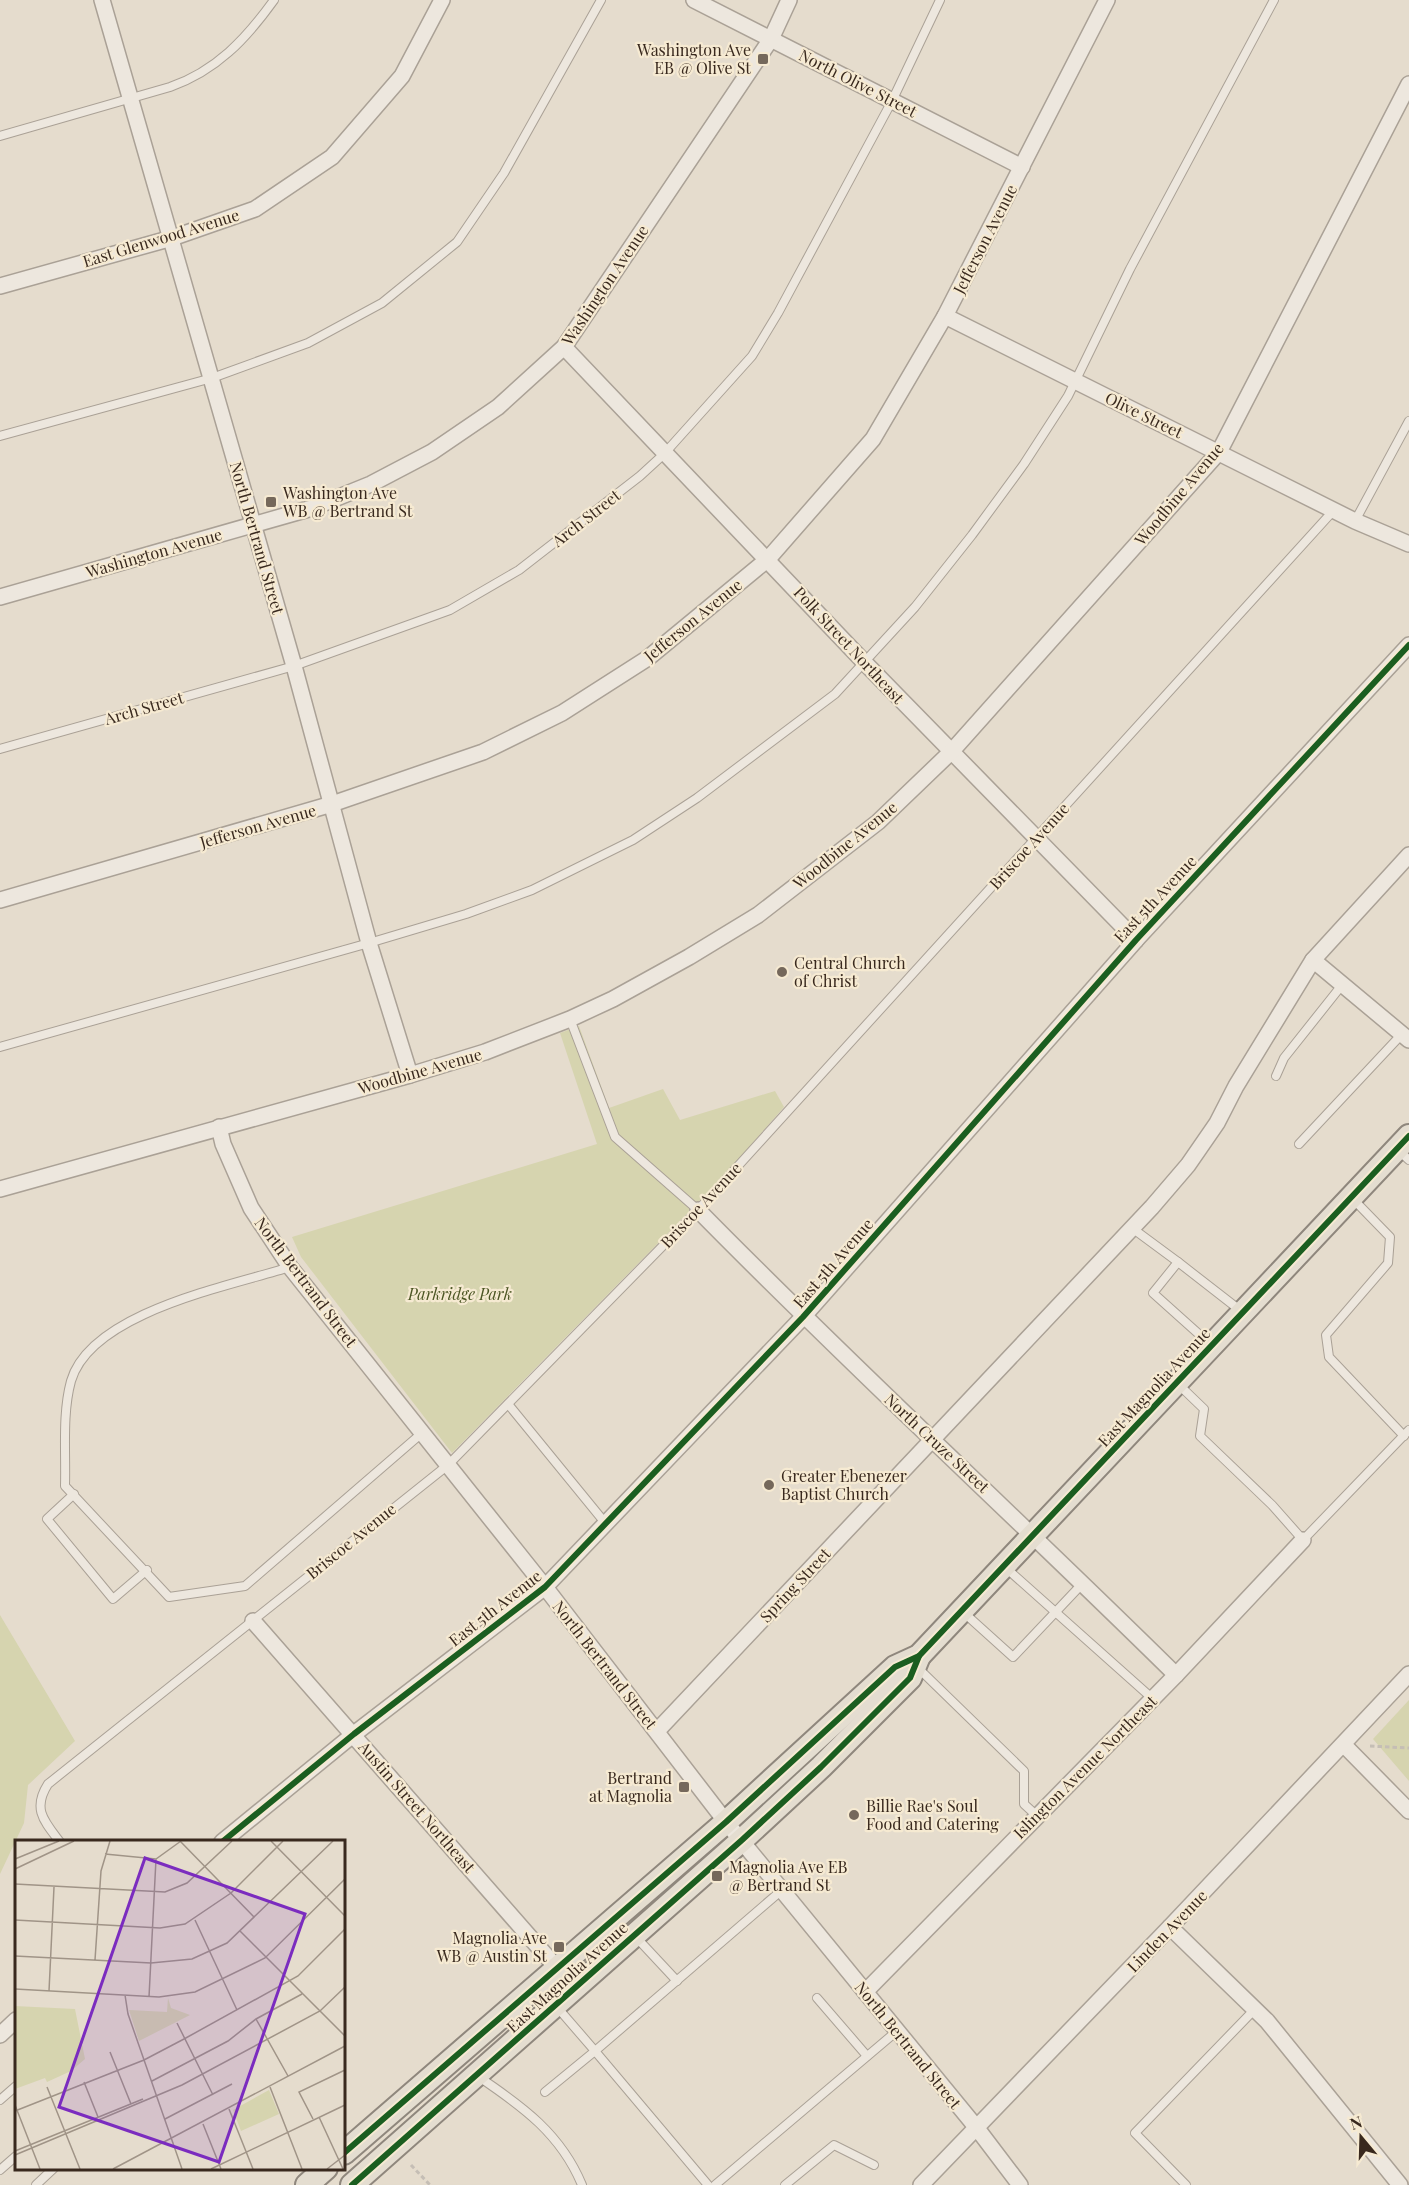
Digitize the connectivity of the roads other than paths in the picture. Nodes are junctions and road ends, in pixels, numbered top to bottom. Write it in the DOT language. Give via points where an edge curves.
graph roads {
  1 [pos="102,0"];
  2 [pos="274,0"];
  3 [pos="442,0"];
  4 [pos="601,0"];
  5 [pos="694,0"];
  6 [pos="789,0"];
  7 [pos="940,0"];
  8 [pos="1107,0"];
  9 [pos="1274,0"];
  10 [pos="771,39"];
  11 [pos="1409,84"];
  12 [pos="131,99"];
  13 [pos="892,101"];
  14 [pos="0,136"];
  15 [pos="1023,167"];
  16 [pos="172,238"];
  17 [pos="0,286"];
  18 [pos="945,316"];
  19 [pos="564,347"];
  20 [pos="212,378"];
  21 [pos="1075,381"];
  22 [pos="1409,421"];
  23 [pos="0,436"];
  24 [pos="1219,452"];
  25 [pos="664,454"];
  26 [pos="1334,510"];
  27 [pos="1355,521"];
  28 [pos="252,526"];
  29 [pos="1409,544"];
  30 [pos="768,560"];
  31 [pos="0,597"];
  32 [pos="1409,645"];
  33 [pos="865,663"];
  34 [pos="294,666"];
  35 [pos="0,749"];
  36 [pos="952,751"];
  37 [pos="332,804"];
  38 [pos="1036,838"];
  39 [pos="1409,855"];
  40 [pos="0,900"];
  41 [pos="1136,940"];
  42 [pos="369,943"];
  43 [pos="1313,960"];
  44 [pos="1342,984"];
  45 [pos="570,1019"];
  46 [pos="1405,1037"];
  47 [pos="0,1047"];
  48 [pos="410,1076"];
  49 [pos="1276,1076"];
  50 [pos="219,1127"];
  51 [pos="1299,1144"];
  52 [pos="1405,1149"];
  53 [pos="0,1189"];
  54 [pos="1352,1197"];
  55 [pos="698,1210"];
  56 [pos="1132,1228"];
  57 [pos="1178,1262"];
  58 [pos="290,1267"];
  59 [pos="1241,1311"];
  60 [pos="803,1317"];
  61 [pos="1212,1346"];
  62 [pos="1177,1383"];
  63 [pos="508,1404"];
  64 [pos="422,1433"];
  65 [pos="1406,1433"];
  66 [pos="933,1438"];
  67 [pos="448,1465"];
  68 [pos="74,1494"];
  69 [pos="606,1524"];
  70 [pos="1032,1534"];
  71 [pos="1303,1540"];
  72 [pos="1003,1565"];
  73 [pos="147,1570"];
  74 [pos="1083,1583"];
  75 [pos="545,1587"];
  76 [pos="961,1610"];
  77 [pos="1055,1612"];
  78 [pos="253,1621"];
  79 [pos="917,1660"];
  80 [pos="1409,1674"];
  81 [pos="1176,1675"];
  82 [pos="1153,1699"];
  83 [pos="657,1731"];
  84 [pos="354,1734"];
  85 [pos="1344,1745"];
  86 [pos="1409,1811"];
  87 [pos="1037,1816"];
  88 [pos="726,1822"];
  89 [pos="59,1840"];
  90 [pos="224,1840"];
  91 [pos="742,1840"];
  92 [pos="782,1890"];
  93 [pos="1170,1927"];
  94 [pos="634,1935"];
  95 [pos="556,1967"];
  96 [pos="677,1981"];
  97 [pos="865,1992"];
  98 [pos="817,1998"];
  99 [pos="556,2006"];
  100 [pos="1255,2008"];
  101 [pos="15,2021"];
  102 [pos="897,2031"];
  103 [pos="0,2035"];
  104 [pos="595,2051"];
  105 [pos="867,2056"];
  106 [pos="477,2076"];
  107 [pos="15,2087"];
  108 [pos="545,2092"];
  109 [pos="0,2100"];
  110 [pos="976,2127"];
  111 [pos="345,2152"];
  112 [pos="15,2157"];
  113 [pos="874,2165"];
  114 [pos="0,2170"];
  115 [pos="53,2170"];
  116 [pos="325,2170"];
  117 [pos="36,2185"];
  118 [pos="307,2185"];
  119 [pos="352,2185"];
  120 [pos="582,2185"];
  121 [pos="708,2185"];
  122 [pos="715,2185"];
  123 [pos="785,2185"];
  124 [pos="921,2185"];
  125 [pos="1020,2185"];
  126 [pos="1186,2185"];
  127 [pos="1400,2185"];
  1 -- 12 [label="street, North Bertrand Street"];
  2 -- 12 [label="lane" via="239,44 213,66 182,83"];
  3 -- 16 [label="street, East Glenwood Avenue" via="402,76 332,157 255,209"];
  4 -- 20 [label="lane" via="504,174 456,242 382,303 308,343"];
  5 -- 10 [label="street, North Olive Street"];
  6 -- 10 [label="street, Washington Avenue"];
  7 -- 13 [label="lane, Arch Street"];
  8 -- 15 [label="street, Jefferson Avenue"];
  9 -- 21 [label="lane" via="1130,269"];
  10 -- 13 [label="street, North Olive Street"];
  10 -- 19 [label="street, Washington Avenue"];
  11 -- 24 [label="street, Woodbine Avenue"];
  12 -- 14 [label="lane"];
  12 -- 16 [label="street, North Bertrand Street"];
  13 -- 15 [label="street, North Olive Street"];
  13 -- 25 [label="lane, Arch Street" via="752,356"];
  15 -- 18 [label="street, Jefferson Avenue"];
  16 -- 17 [label="street, East Glenwood Avenue"];
  16 -- 20 [label="street, North Bertrand Street"];
  18 -- 21 [label="street, Olive Street"];
  18 -- 30 [label="street, Jefferson Avenue" via="873,440"];
  19 -- 25 [label="street, Polk Street Northeast"];
  19 -- 28 [label="street, Washington Avenue" via="498,407 432,452 371,484"];
  20 -- 23 [label="lane"];
  20 -- 28 [label="street, North Bertrand Street"];
  21 -- 24 [label="street, Olive Street"];
  21 -- 33 [label="lane" via="1024,464 979,526"];
  22 -- 27 [label="lane"];
  24 -- 26 [label="street, Olive Street"];
  24 -- 36 [label="street, Woodbine Avenue"];
  25 -- 30 [label="street, Polk Street Northeast"];
  25 -- 34 [label="lane, Arch Street" via="519,570 450,610"];
  26 -- 27 [label="street, Olive Street"];
  26 -- 38 [label="lane, Briscoe Avenue"];
  27 -- 29 [label="street, Olive Street"];
  28 -- 31 [label="street, Washington Avenue"];
  28 -- 34 [label="street, North Bertrand Street"];
  30 -- 33 [label="street, Polk Street Northeast"];
  30 -- 37 [label="street, Jefferson Avenue" via="648,658 562,713 483,752"];
  32 -- 41 [label="street, East 5th Avenue"];
  33 -- 36 [label="street, Polk Street Northeast"];
  33 -- 42 [label="lane" via="835,694 759,753 633,840 532,890"];
  34 -- 35 [label="lane, Arch Street"];
  34 -- 37 [label="street, North Bertrand Street"];
  36 -- 38 [label="street, Polk Street Northeast"];
  36 -- 45 [label="street, Woodbine Avenue" via="878,822 758,915 680,963"];
  37 -- 40 [label="street, Jefferson Avenue"];
  37 -- 42 [label="street, North Bertrand Street"];
  38 -- 41 [label="street, Polk Street Northeast"];
  38 -- 55 [label="lane, Briscoe Avenue"];
  39 -- 43 [label="street, Spring Street"];
  41 -- 60 [label="street, East 5th Avenue"];
  42 -- 47 [label="lane"];
  42 -- 48 [label="street, North Bertrand Street"];
  43 -- 44 [label="street"];
  43 -- 56 [label="street, Spring Street" via="1217,1123 1188,1165"];
  44 -- 46 [label="street"];
  44 -- 49 [label="lane" via="1284,1058"];
  45 -- 48 [label="street, Woodbine Avenue"];
  45 -- 55 [label="lane" via="615,1137"];
  46 -- 51 [label="lane"];
  48 -- 50 [label="street, Woodbine Avenue"];
  50 -- 53 [label="street, Woodbine Avenue"];
  50 -- 58 [label="street, North Bertrand Street" via="251,1208"];
  52 -- 54 [label="main road, East Magnolia Avenue"];
  54 -- 59 [label="main road, East Magnolia Avenue"];
  54 -- 65 [label="lane" via="1390,1237 1388,1263 1326,1335 1329,1357"];
  55 -- 60 [label="street, North Cruze Street"];
  55 -- 63 [label="lane, Briscoe Avenue"];
  56 -- 57 [label="lane"];
  56 -- 66 [label="street, Spring Street"];
  57 -- 59 [label="lane"];
  57 -- 61 [label="lane" via="1153,1293"];
  58 -- 64 [label="street, North Bertrand Street"];
  58 -- 68 [label="lane" via="133,1318 88,1353 72,1380 68,1403 66,1486"];
  59 -- 61 [label="main road, East Magnolia Avenue"];
  60 -- 66 [label="street, North Cruze Street"];
  60 -- 69 [label="street, East 5th Avenue"];
  61 -- 62 [label="main road, East Magnolia Avenue"];
  62 -- 70 [label="main road, East Magnolia Avenue"];
  62 -- 71 [label="lane" via="1204,1409 1200,1436"];
  63 -- 67 [label="lane, Briscoe Avenue"];
  63 -- 69 [label="lane"];
  64 -- 67 [label="street, North Bertrand Street"];
  64 -- 73 [label="lane" via="245,1587 169,1597"];
  65 -- 71 [label="lane"];
  66 -- 70 [label="street, North Cruze Street"];
  66 -- 83 [label="street, Spring Street"];
  67 -- 75 [label="street, North Bertrand Street"];
  67 -- 78 [label="lane, Briscoe Avenue"];
  68 -- 73 [label="lane"];
  68 -- 73 [label="lane" via="47,1519 113,1599"];
  69 -- 75 [label="street, East 5th Avenue"];
  70 -- 72 [label="main road, East Magnolia Avenue"];
  70 -- 74 [label="street, North Cruze Street"];
  71 -- 81 [label="street, Islington Avenue Northeast"];
  72 -- 76 [label="main road, East Magnolia Avenue"];
  72 -- 77 [label="lane"];
  74 -- 77 [label="lane"];
  74 -- 81 [label="street, North Cruze Street"];
  75 -- 83 [label="street, North Bertrand Street"];
  75 -- 84 [label="street, East 5th Avenue"];
  76 -- 77 [label="lane" via="1013,1657"];
  76 -- 79 [label="main road, East Magnolia Avenue"];
  77 -- 82 [label="lane"];
  78 -- 84 [label="street, Austin Street Northeast"];
  78 -- 89 [label="lane, Briscoe Avenue" via="48,1784 40,1796 41,1815"];
  79 -- 87 [label="lane" via="1024,1772 1024,1804"];
  79 -- 88 [label="main road, East Magnolia Avenue" via="895,1667"];
  79 -- 91 [label="main road, East Magnolia Avenue" via="910,1678 892,1698"];
  80 -- 85 [label="street, Linden Avenue"];
  81 -- 82 [label="street, Islington Avenue Northeast"];
  82 -- 87 [label="street, Islington Avenue Northeast"];
  83 -- 88 [label="street, North Bertrand Street"];
  84 -- 90 [label="street, East 5th Avenue"];
  84 -- 95 [label="street, Austin Street Northeast"];
  85 -- 86 [label="street"];
  85 -- 93 [label="street, Linden Avenue"];
  87 -- 97 [label="street, Islington Avenue Northeast"];
  88 -- 91 [label="street, North Bertrand Street"];
  88 -- 95 [label="main road, East Magnolia Avenue"];
  91 -- 92 [label="street, North Bertrand Street"];
  91 -- 94 [label="main road, East Magnolia Avenue"];
  92 -- 96 [label="lane"];
  92 -- 97 [label="street, North Bertrand Street"];
  93 -- 100 [label="street"];
  93 -- 110 [label="street, Linden Avenue"];
  94 -- 96 [label="lane"];
  94 -- 99 [label="main road, East Magnolia Avenue"];
  95 -- 111 [label="main road, East Magnolia Avenue"];
  96 -- 104 [label="lane"];
  97 -- 102 [label="street, North Bertrand Street"];
  98 -- 105 [label="lane"];
  99 -- 104 [label="lane"];
  99 -- 106 [label="main road, East Magnolia Avenue"];
  100 -- 126 [label="lane" via="1135,2133"];
  100 -- 127 [label="street"];
  101 -- 103 [label="street"];
  102 -- 105 [label="lane"];
  102 -- 110 [label="street, North Bertrand Street"];
  104 -- 108 [label="lane"];
  104 -- 121 [label="lane"];
  105 -- 122 [label="lane"];
  106 -- 119 [label="main road, East Magnolia Avenue"];
  106 -- 120 [label="lane" via="531,2113 573,2163"];
  107 -- 109 [label="lane"];
  110 -- 124 [label="street, Linden Avenue"];
  110 -- 125 [label="street, North Bertrand Street"];
  112 -- 114 [label="lane"];
  113 -- 123 [label="lane" via="834,2145"];
  115 -- 117 [label="lane"];
  116 -- 118 [label="main road"];
}
